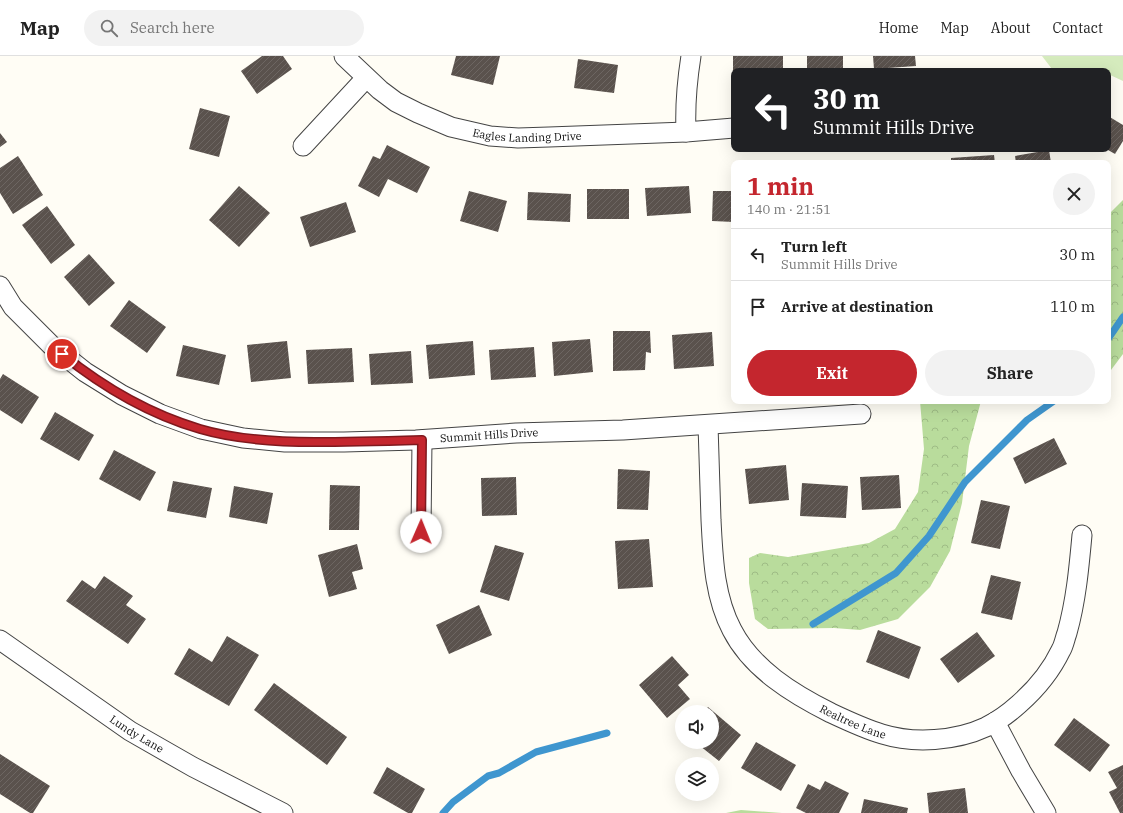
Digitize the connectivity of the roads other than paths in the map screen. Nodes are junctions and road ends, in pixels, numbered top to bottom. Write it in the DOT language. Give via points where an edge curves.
graph roads {
  1 [pos="344,56"];
  2 [pos="692,56"];
  3 [pos="366,78"];
  4 [pos="731,128"];
  5 [pos="686,132"];
  6 [pos="303,146"];
  7 [pos="0,286"];
  8 [pos="6,312"];
  9 [pos="861,414"];
  10 [pos="708,425"];
  11 [pos="422,440"];
  12 [pos="421,532"];
  13 [pos="1082,535"];
  14 [pos="0,640"];
  15 [pos="994,722"];
  16 [pos="282,813"];
  17 [pos="1046,813"];
  1 -- 3 [label="street, Eagles Landing Drive"];
  2 -- 5 [label="street" via="685,114"];
  3 -- 5 [label="street, Eagles Landing Drive" via="396,102 418,113 451,127 490,136 518,138"];
  3 -- 6 [label="street"];
  4 -- 5 [label="street, Eagles Landing Drive"];
  7 -- 8 [label="street, Summit Hills Drive"];
  8 -- 11 [label="street, Summit Hills Drive" via="85,372 122,395 160,414 201,429 243,438 285,442"];
  9 -- 10 [label="street, Summit Hills Drive"];
  10 -- 11 [label="street, Summit Hills Drive" via="516,433"];
  10 -- 15 [label="street, Realtree Lane" via="713,554 720,598 732,631 762,668 781,684 812,703 847,721 883,734 920,740 954,737 984,728"];
  11 -- 12 [label="street"];
  13 -- 15 [label="street, Realtree Lane" via="1070,622 1062,649 1031,694"];
  14 -- 16 [label="street, Lundy Lane" via="130,731 192,767"];
  15 -- 17 [label="street"];
}
